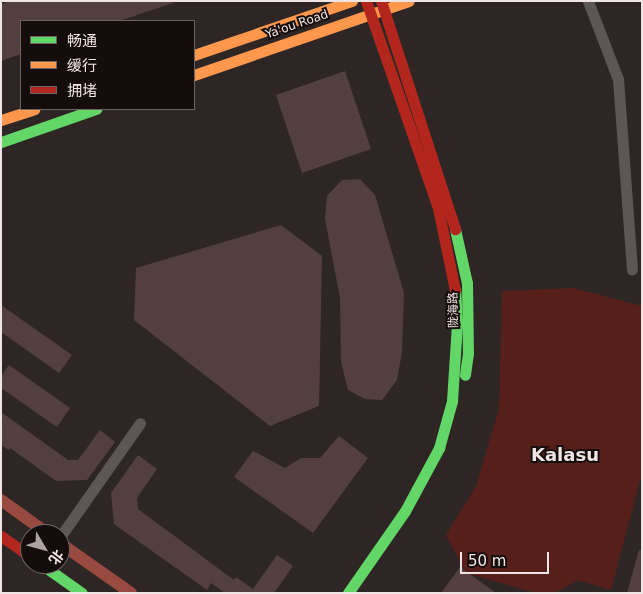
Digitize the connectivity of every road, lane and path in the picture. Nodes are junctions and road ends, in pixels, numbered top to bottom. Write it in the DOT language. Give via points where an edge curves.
graph roads {
  1 [pos="352,1"];
  2 [pos="366,1"];
  3 [pos="409,1"];
  4 [pos="588,1"];
  5 [pos="382,5"];
  6 [pos="371,15"];
  7 [pos="195,55"];
  8 [pos="195,75"];
  9 [pos="31,110"];
  10 [pos="93,110"];
  11 [pos="1,120"];
  12 [pos="1,142"];
  13 [pos="632,269"];
  14 [pos="140,423"];
  15 [pos="440,471"];
  16 [pos="423,502"];
  17 [pos="70,524"];
  18 [pos="1,536"];
  19 [pos="20,549"];
  20 [pos="55,574"];
  21 [pos="82,593"];
  22 [pos="348,593"];
  23 [pos="358,593"];
  1 -- 7 [label="main road, Ya'ou Road"];
  2 -- 6 [label="main road, 陇海路"];
  3 -- 5 [label="main road, Ya'ou Road"];
  4 -- 13 [label="street" via="618,79"];
  5 -- 6 [label="main road, Ya'ou Road"];
  5 -- 15 [label="main road, 陇海路" via="449,205 467,283 468,353 462,405 450,449"];
  6 -- 8 [label="main road, Ya'ou Road"];
  6 -- 22 [label="main road, 陇海路" via="448,245 455,284 457,334 452,401 439,448 405,511"];
  9 -- 11 [label="main road"];
  10 -- 12 [label="main road"];
  14 -- 17 [label="street"];
  16 -- 23 [label="main road"];
  18 -- 19 [label="main road"];
  20 -- 21 [label="main road"];
}
